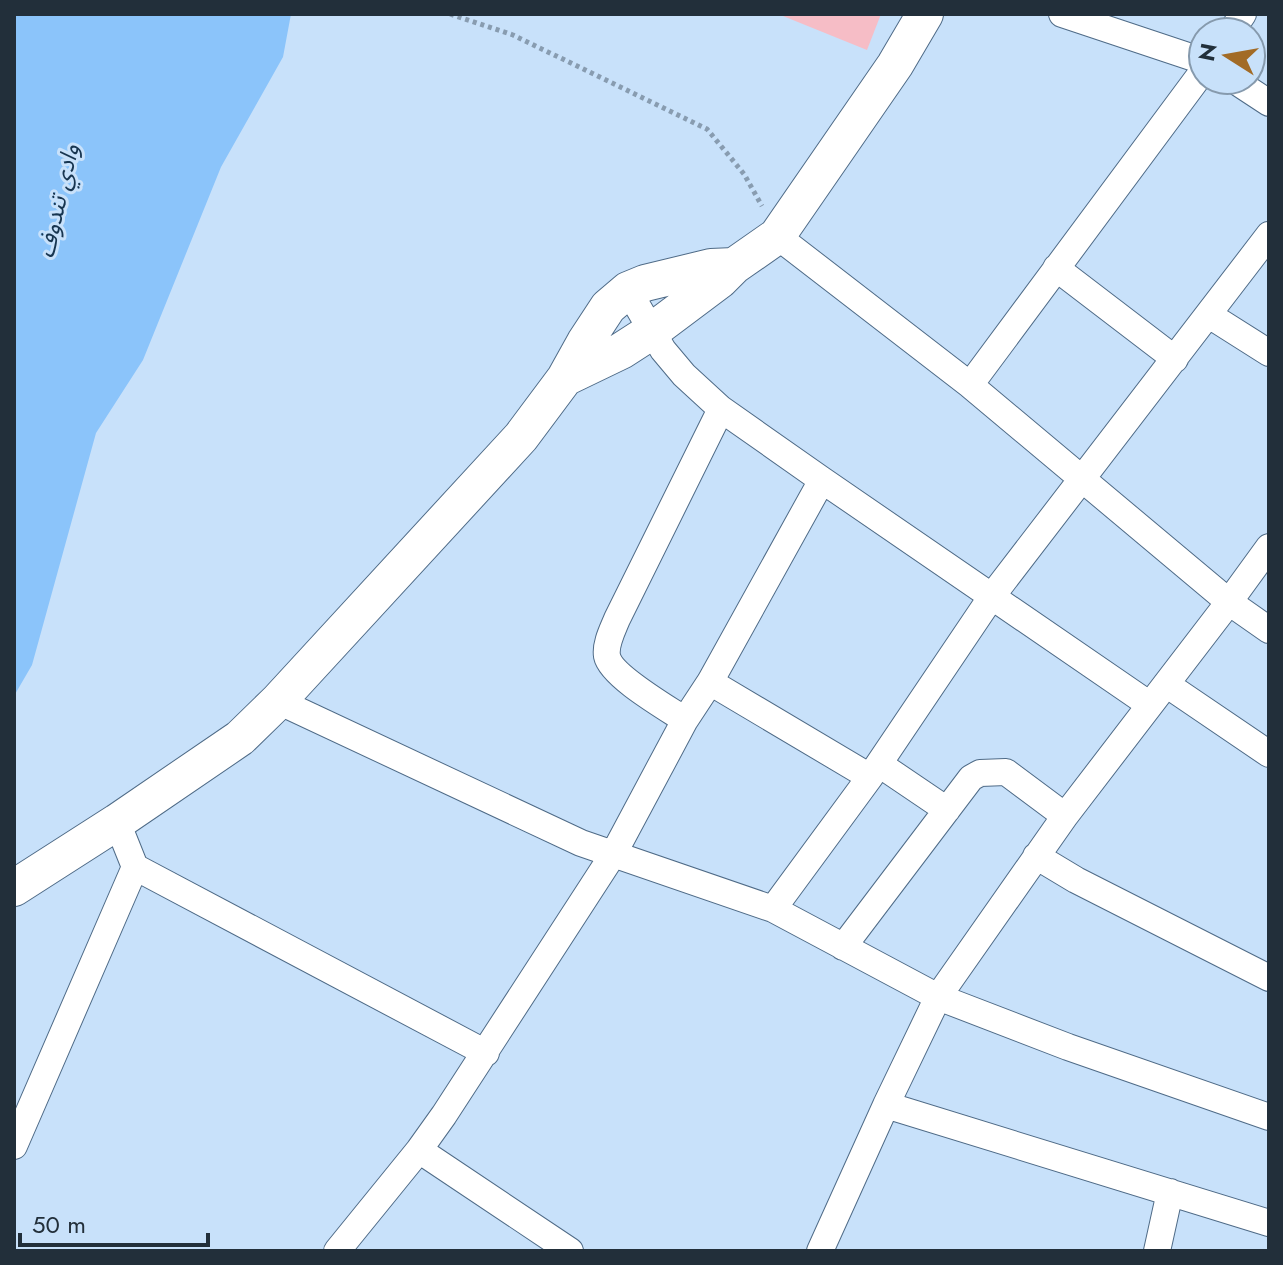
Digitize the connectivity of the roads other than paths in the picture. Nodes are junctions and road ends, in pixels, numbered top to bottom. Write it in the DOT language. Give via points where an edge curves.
graph roads {
  1 [pos="925,14"];
  2 [pos="1062,14"];
  3 [pos="1187,56"];
  4 [pos="1187,92"];
  5 [pos="1269,235"];
  6 [pos="777,236"];
  7 [pos="734,266"];
  8 [pos="1056,268"];
  9 [pos="628,290"];
  10 [pos="1209,315"];
  11 [pos="652,331"];
  12 [pos="1269,353"];
  13 [pos="1175,359"];
  14 [pos="565,378"];
  15 [pos="970,385"];
  16 [pos="721,409"];
  17 [pos="1081,479"];
  18 [pos="822,480"];
  19 [pos="1269,547"];
  20 [pos="992,596"];
  21 [pos="1229,602"];
  22 [pos="1269,630"];
  23 [pos="710,682"];
  24 [pos="1166,684"];
  25 [pos="278,701"];
  26 [pos="1150,705"];
  27 [pos="685,720"];
  28 [pos="1269,754"];
  29 [pos="874,770"];
  30 [pos="947,810"];
  31 [pos="1065,816"];
  32 [pos="117,822"];
  33 [pos="614,853"];
  34 [pos="1036,856"];
  35 [pos="135,867"];
  36 [pos="14,888"];
  37 [pos="773,909"];
  38 [pos="843,947"];
  39 [pos="1269,978"];
  40 [pos="938,997"];
  41 [pos="486,1053"];
  42 [pos="886,1105"];
  43 [pos="1269,1117"];
  44 [pos="19,1119"];
  45 [pos="14,1146"];
  46 [pos="419,1150"];
  47 [pos="1170,1192"];
  48 [pos="1269,1223"];
  49 [pos="337,1251"];
  50 [pos="570,1251"];
  51 [pos="820,1251"];
  52 [pos="1157,1251"];
  1 -- 6 [label="street"];
  2 -- 3 [label="street"];
  4 -- 8 [label="street"];
  5 -- 10 [label="street"];
  6 -- 7 [label="street"];
  6 -- 15 [label="street"];
  7 -- 9 [label="street" via="711,267"];
  7 -- 11 [label="street"];
  8 -- 13 [label="street"];
  8 -- 15 [label="street"];
  9 -- 11 [label="street"];
  9 -- 14 [label="street" via="608,307"];
  10 -- 12 [label="street"];
  10 -- 13 [label="street"];
  11 -- 14 [label="street"];
  11 -- 16 [label="street" via="684,375"];
  13 -- 17 [label="street"];
  14 -- 25 [label="street" via="521,437"];
  15 -- 17 [label="street"];
  16 -- 18 [label="street"];
  16 -- 27 [label="street" via="617,619 607,656 629,682"];
  17 -- 20 [label="street"];
  17 -- 21 [label="street"];
  18 -- 20 [label="street"];
  18 -- 23 [label="street"];
  19 -- 21 [label="street"];
  20 -- 26 [label="street"];
  20 -- 29 [label="street"];
  21 -- 22 [label="street"];
  21 -- 24 [label="street"];
  23 -- 27 [label="street"];
  23 -- 29 [label="street"];
  24 -- 26 [label="street"];
  24 -- 28 [label="street"];
  25 -- 32 [label="street" via="240,738"];
  25 -- 33 [label="street" via="581,843"];
  26 -- 31 [label="street"];
  27 -- 33 [label="street"];
  29 -- 30 [label="street"];
  29 -- 37 [label="street"];
  30 -- 31 [label="street" via="971,778 993,771 1006,772"];
  30 -- 38 [label="street"];
  31 -- 34 [label="street"];
  32 -- 35 [label="street"];
  32 -- 36 [label="street"];
  33 -- 37 [label="street"];
  33 -- 41 [label="street"];
  34 -- 39 [label="street"];
  34 -- 40 [label="street"];
  35 -- 41 [label="street"];
  35 -- 44 [label="street"];
  37 -- 38 [label="street"];
  38 -- 40 [label="street"];
  40 -- 42 [label="street"];
  40 -- 43 [label="street"];
  41 -- 46 [label="street"];
  42 -- 47 [label="street"];
  42 -- 51 [label="street"];
  44 -- 45 [label="street"];
  46 -- 49 [label="street"];
  46 -- 50 [label="street"];
  47 -- 48 [label="street"];
  47 -- 52 [label="street"];
}
